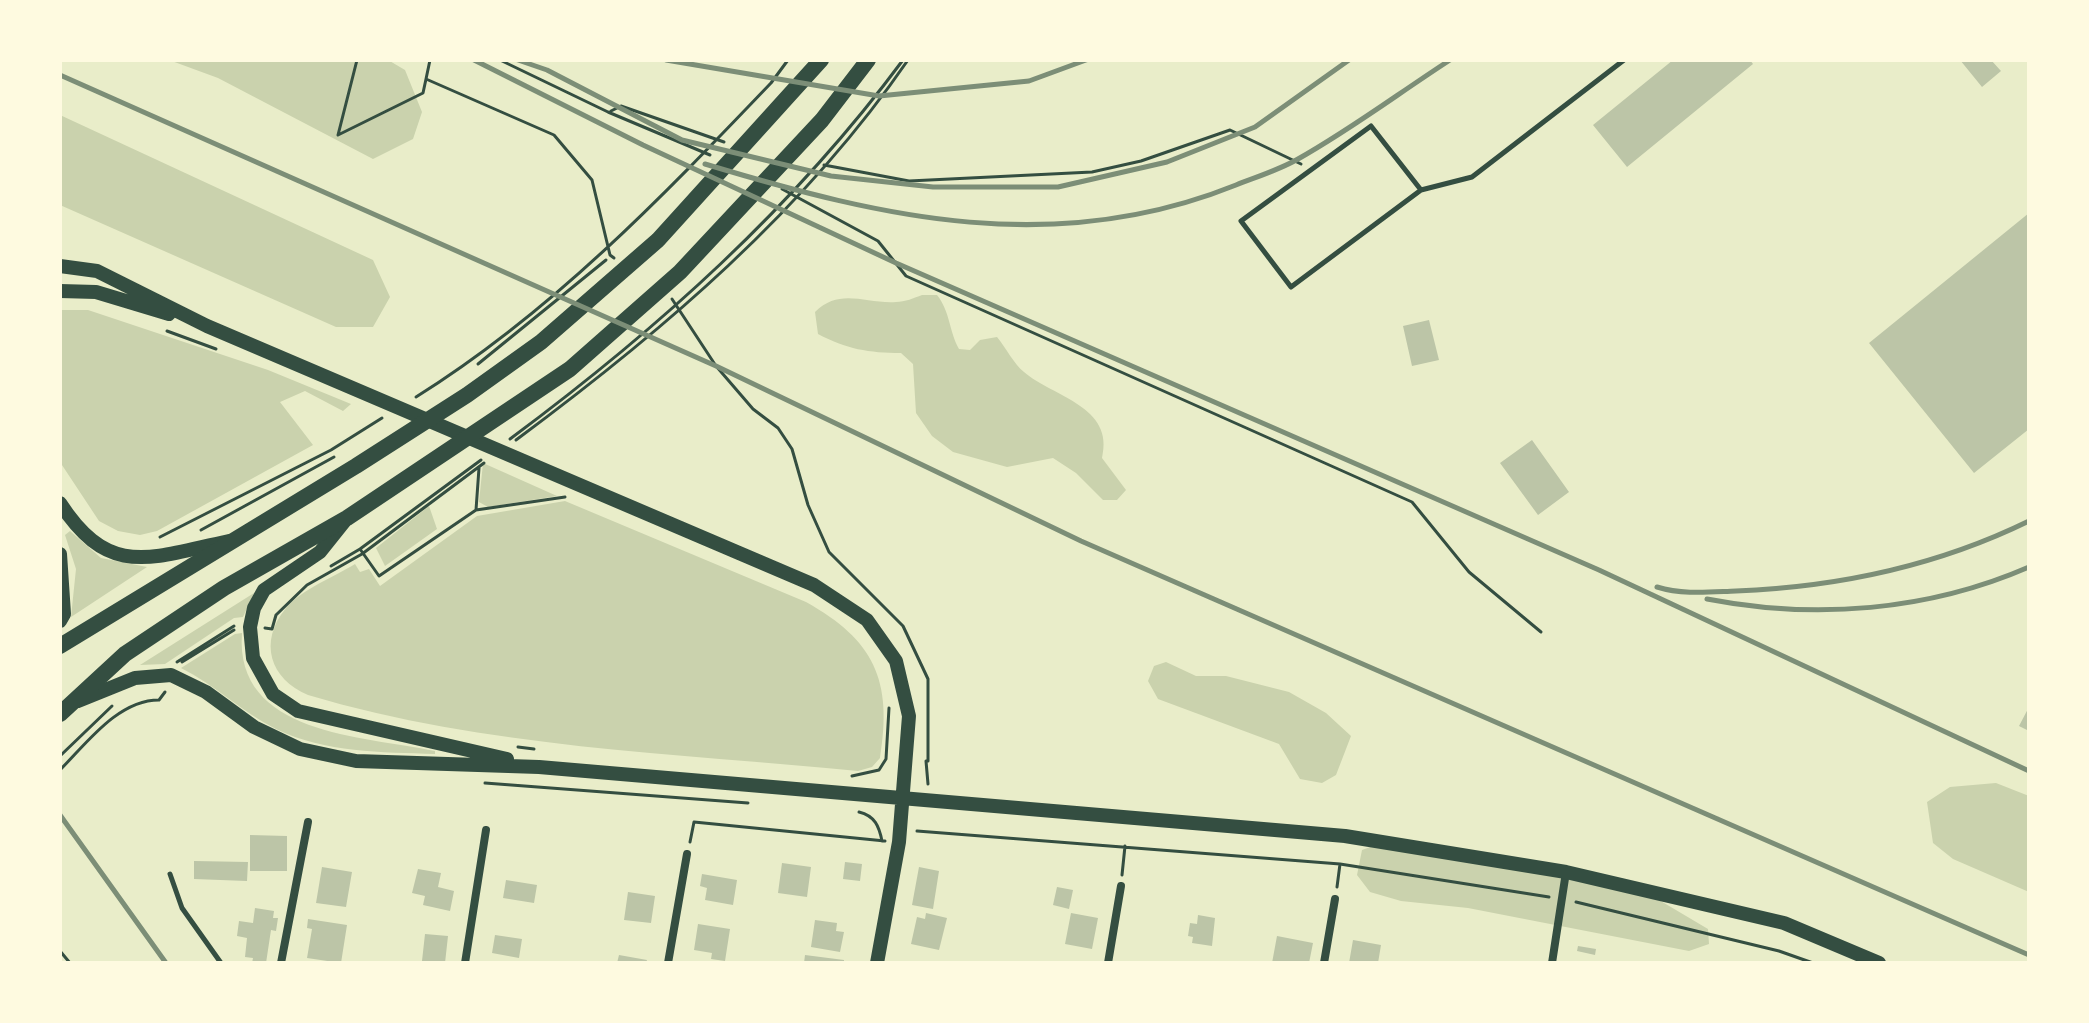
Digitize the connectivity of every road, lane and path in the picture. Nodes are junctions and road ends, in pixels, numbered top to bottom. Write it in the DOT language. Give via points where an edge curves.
graph roads {
  1 [pos="357,60"];
  2 [pos="430,60"];
  3 [pos="788,60"];
  4 [pos="821,60"];
  5 [pos="868,60"];
  6 [pos="1624,60"];
  7 [pos="426,79"];
  8 [pos="608,112"];
  9 [pos="736,135"];
  10 [pos="817,164"];
  11 [pos="1310,170"];
  12 [pos="1421,190"];
  13 [pos="611,256"];
  14 [pos="622,264"];
  15 [pos="60,266"];
  16 [pos="906,276"];
  17 [pos="60,291"];
  18 [pos="672,299"];
  19 [pos="207,326"];
  20 [pos="153,327"];
  21 [pos="224,352"];
  22 [pos="478,365"];
  23 [pos="407,402"];
  24 [pos="395,421"];
  25 [pos="338,455"];
  26 [pos="493,463"];
  27 [pos="560,490"];
  28 [pos="60,503"];
  29 [pos="415,505"];
  30 [pos="420,509"];
  31 [pos="476,510"];
  32 [pos="347,518"];
  33 [pos="192,535"];
  34 [pos="153,540"];
  35 [pos="229,541"];
  36 [pos="361,552"];
  37 [pos="60,554"];
  38 [pos="283,598"];
  39 [pos="275,605"];
  40 [pos="60,621"];
  41 [pos="240,626"];
  42 [pos="1541,632"];
  43 [pos="60,646"];
  44 [pos="176,666"];
  45 [pos="167,685"];
  46 [pos="154,691"];
  47 [pos="164,691"];
  48 [pos="890,695"];
  49 [pos="118,701"];
  50 [pos="74,703"];
  51 [pos="60,714"];
  52 [pos="506,746"];
  53 [pos="537,749"];
  54 [pos="60,756"];
  55 [pos="928,761"];
  56 [pos="539,767"];
  57 [pos="60,770"];
  58 [pos="845,776"];
  59 [pos="900,798"];
  60 [pos="308,822"];
  61 [pos="926,829"];
  62 [pos="486,830"];
  63 [pos="882,841"];
  64 [pos="1125,846"];
  65 [pos="687,854"];
  66 [pos="1340,864"];
  67 [pos="1566,872"];
  68 [pos="170,874"];
  69 [pos="1121,886"];
  70 [pos="1335,899"];
  71 [pos="1563,899"];
  72 [pos="60,951"];
  73 [pos="70,963"];
  74 [pos="221,963"];
  75 [pos="281,963"];
  76 [pos="465,963"];
  77 [pos="668,963"];
  78 [pos="877,963"];
  79 [pos="1108,963"];
  80 [pos="1324,963"];
  81 [pos="1552,963"];
  82 [pos="1813,963"];
  83 [pos="1879,963"];
  1 -- 7 [label="path" via="338,135 423,93"];
  2 -- 7 [label="path"];
  3 -- 23 [label="path" via="629,231 513,327"];
  4 -- 35 [label="main road" via="658,240 541,342 356,466"];
  5 -- 32 [label="main road" via="822,120 680,272 570,369"];
  6 -- 12 [label="lane" via="1472,177"];
  7 -- 14 [label="path" via="554,135 592,180 610,255"];
  8 -- 9 [label="path" via="621,106 725,144"];
  10 -- 11 [label="path" via="909,181 1092,172 1230,130"];
  11 -- 12 [label="lane" via="1371,126"];
  11 -- 12 [label="lane" via="1241,221 1291,287"];
  13 -- 22 [label="path"];
  15 -- 19 [label="main road" via="97,271"];
  16 -- 42 [label="path" via="1412,502 1469,572"];
  17 -- 19 [label="main road" via="96,292"];
  18 -- 55 [label="path" via="716,366 792,449 829,552 903,626 928,679"];
  19 -- 59 [label="main road" via="814,585 867,620 896,661 909,716"];
  20 -- 21 [label="path"];
  24 -- 34 [label="path" via="381,416 331,450"];
  25 -- 33 [label="path"];
  26 -- 31 [label="path" via="480,457"];
  27 -- 31 [label="path" via="573,496"];
  28 -- 35 [label="main road" via="97,548 123,556 151,557"];
  29 -- 36 [label="path"];
  30 -- 36 [label="path"];
  31 -- 36 [label="path" via="379,576"];
  32 -- 50 [label="main road" via="224,588 125,654"];
  32 -- 56 [label="main road" via="320,552 264,590 254,608 253,658 273,694 298,711"];
  35 -- 43 [label="main road"];
  36 -- 38 [label="path" via="300,583"];
  36 -- 39 [label="path" via="307,585 276,615 272,629 262,628"];
  37 -- 40 [label="main road"];
  41 -- 44 [label="path" via="179,659"];
  45 -- 47 [label="path"];
  46 -- 47 [label="path"];
  47 -- 57 [label="path" via="159,700 141,700 118,714"];
  48 -- 58 [label="path" via="886,759 866,776"];
  49 -- 54 [label="path"];
  50 -- 51 [label="main road"];
  50 -- 56 [label="main road" via="135,678 171,675 300,749 356,761"];
  52 -- 53 [label="path"];
  56 -- 59 [label="main road"];
  59 -- 67 [label="main road" via="1345,836"];
  59 -- 78 [label="main road" via="899,842"];
  60 -- 75 [label="street"];
  61 -- 64 [label="path"];
  62 -- 76 [label="street"];
  63 -- 65 [label="path" via="694,822"];
  64 -- 66 [label="path"];
  64 -- 69 [label="path"];
  65 -- 77 [label="street"];
  66 -- 70 [label="path"];
  66 -- 71 [label="path"];
  67 -- 71 [label="street"];
  67 -- 83 [label="main road" via="1784,923"];
  68 -- 74 [label="lane" via="182,908"];
  69 -- 79 [label="street"];
  70 -- 80 [label="street"];
  71 -- 81 [label="street"];
  71 -- 82 [label="path"];
  72 -- 73 [label="path"];
}
